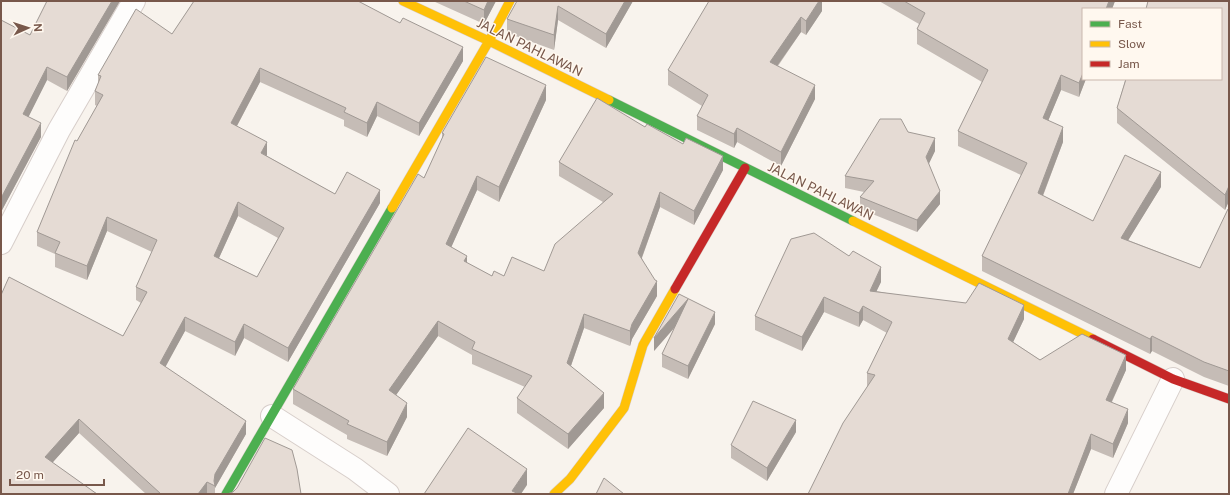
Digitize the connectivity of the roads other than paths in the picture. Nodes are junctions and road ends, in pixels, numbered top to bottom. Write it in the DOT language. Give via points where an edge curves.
graph roads {
  1 [pos="134,1"];
  2 [pos="403,1"];
  3 [pos="510,1"];
  4 [pos="489,41"];
  5 [pos="745,168"];
  6 [pos="1,243"];
  7 [pos="1172,379"];
  8 [pos="1229,400"];
  9 [pos="272,416"];
  10 [pos="226,494"];
  11 [pos="388,494"];
  12 [pos="554,494"];
  13 [pos="1116,494"];
  1 -- 6 [label="street" via="59,130"];
  2 -- 4 [label="street, JALAN PAHLAWAN"];
  3 -- 4 [label="street"];
  4 -- 5 [label="street, JALAN PAHLAWAN"];
  4 -- 9 [label="street"];
  5 -- 7 [label="street, JALAN PAHLAWAN"];
  5 -- 12 [label="street" via="643,345 624,408 570,480"];
  7 -- 8 [label="street, JALAN PAHLAWAN"];
  7 -- 13 [label="street"];
  9 -- 10 [label="street"];
  9 -- 11 [label="street" via="355,469"];
}
